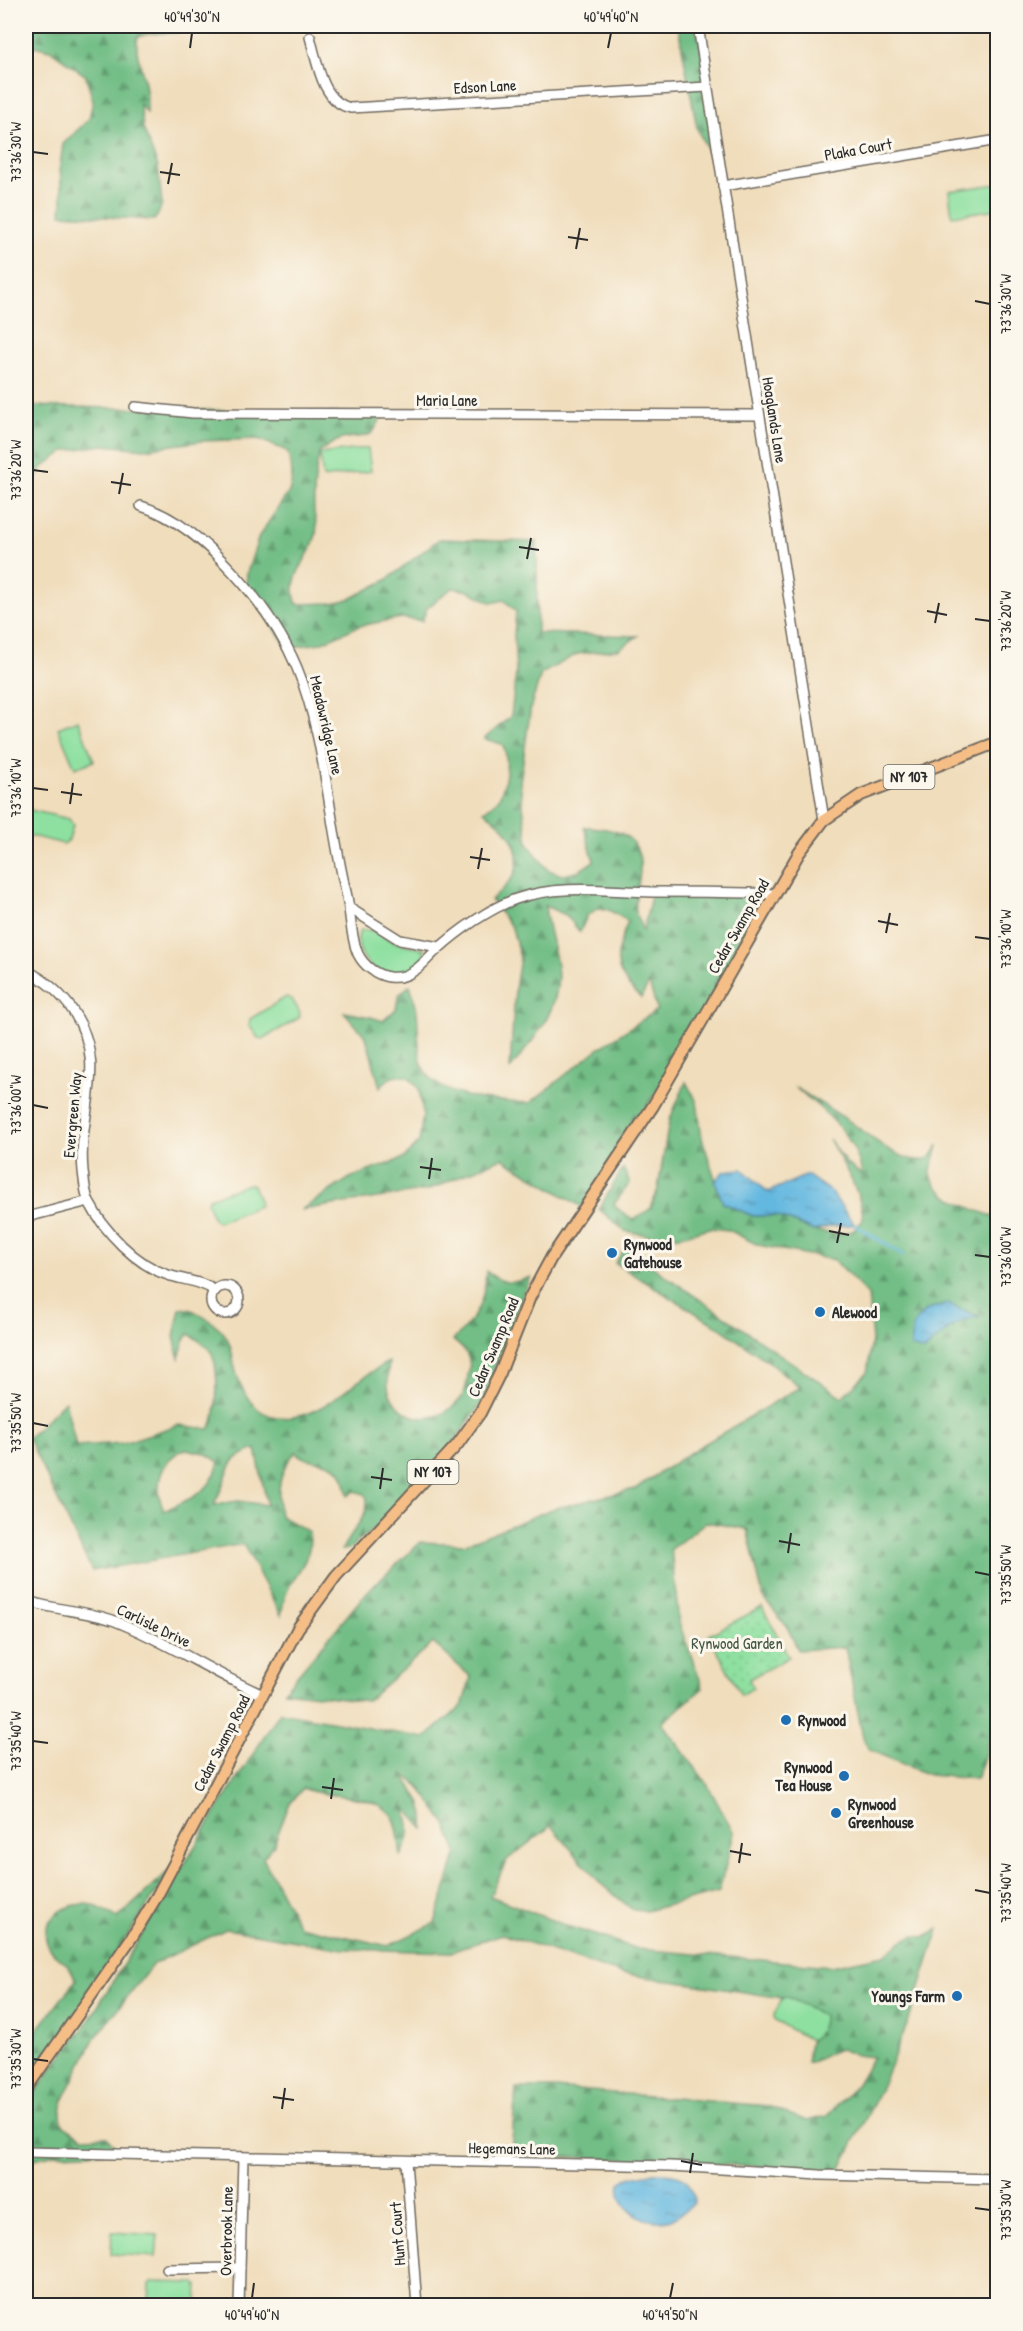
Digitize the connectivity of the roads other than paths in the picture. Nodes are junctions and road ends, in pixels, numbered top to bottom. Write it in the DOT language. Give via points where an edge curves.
graph roads {
  1 [pos="698,26"];
  2 [pos="310,37"];
  3 [pos="707,87"];
  4 [pos="998,140"];
  5 [pos="723,186"];
  6 [pos="135,407"];
  7 [pos="759,415"];
  8 [pos="141,506"];
  9 [pos="998,742"];
  10 [pos="824,820"];
  11 [pos="774,894"];
  12 [pos="351,909"];
  13 [pos="439,947"];
  14 [pos="26,970"];
  15 [pos="89,1201"];
  16 [pos="26,1216"];
  17 [pos="215,1291"];
  18 [pos="26,1600"];
  19 [pos="263,1695"];
  20 [pos="26,2089"];
  21 [pos="26,2152"];
  22 [pos="243,2158"];
  23 [pos="406,2161"];
  24 [pos="998,2179"];
  25 [pos="240,2268"];
  26 [pos="167,2269"];
  27 [pos="239,2306"];
  28 [pos="417,2306"];
  1 -- 3 [label="street, Hoaglands Lane"];
  2 -- 3 [label="street, Edson Lane" via="328,93 351,108"];
  3 -- 5 [label="street, Hoaglands Lane"];
  4 -- 5 [label="street, Plaka Court"];
  5 -- 7 [label="street, Hoaglands Lane"];
  6 -- 7 [label="street, Maria Lane" via="203,414"];
  7 -- 10 [label="street, Hoaglands Lane"];
  8 -- 12 [label="street, Meadowridge Lane" via="167,516 219,557 246,586 284,640 310,704"];
  9 -- 10 [label="main road, Cedar Swamp Road / NY 107" via="861,795"];
  10 -- 11 [label="main road, Cedar Swamp Road / NY 107"];
  11 -- 13 [label="street, Meadowridge Lane" via="543,891 494,909"];
  11 -- 19 [label="main road, Cedar Swamp Road / NY 107" via="653,1106 551,1258 480,1413 457,1445 322,1594 298,1628"];
  12 -- 13 [label="street" via="400,940"];
  12 -- 13 [label="street, Meadowridge Lane" via="358,953 378,973 389,977 412,972"];
  14 -- 15 [label="street, Evergreen Way" via="66,1001 86,1034 91,1075 82,1149"];
  15 -- 16 [label="street"];
  15 -- 17 [label="street, Evergreen Way" via="113,1236 135,1257 164,1274"];
  18 -- 19 [label="street, Carlisle Drive" via="114,1621"];
  19 -- 20 [label="main road, Cedar Swamp Road / NY 107" via="144,1917"];
  21 -- 22 [label="street, Hegemans Lane"];
  22 -- 23 [label="street, Hegemans Lane"];
  22 -- 25 [label="street, Overbrook Lane"];
  23 -- 24 [label="street, Hegemans Lane" via="671,2166 820,2175"];
  23 -- 28 [label="street, Hunt Court"];
  25 -- 26 [label="street"];
  25 -- 27 [label="street, Overbrook Lane"];
}
